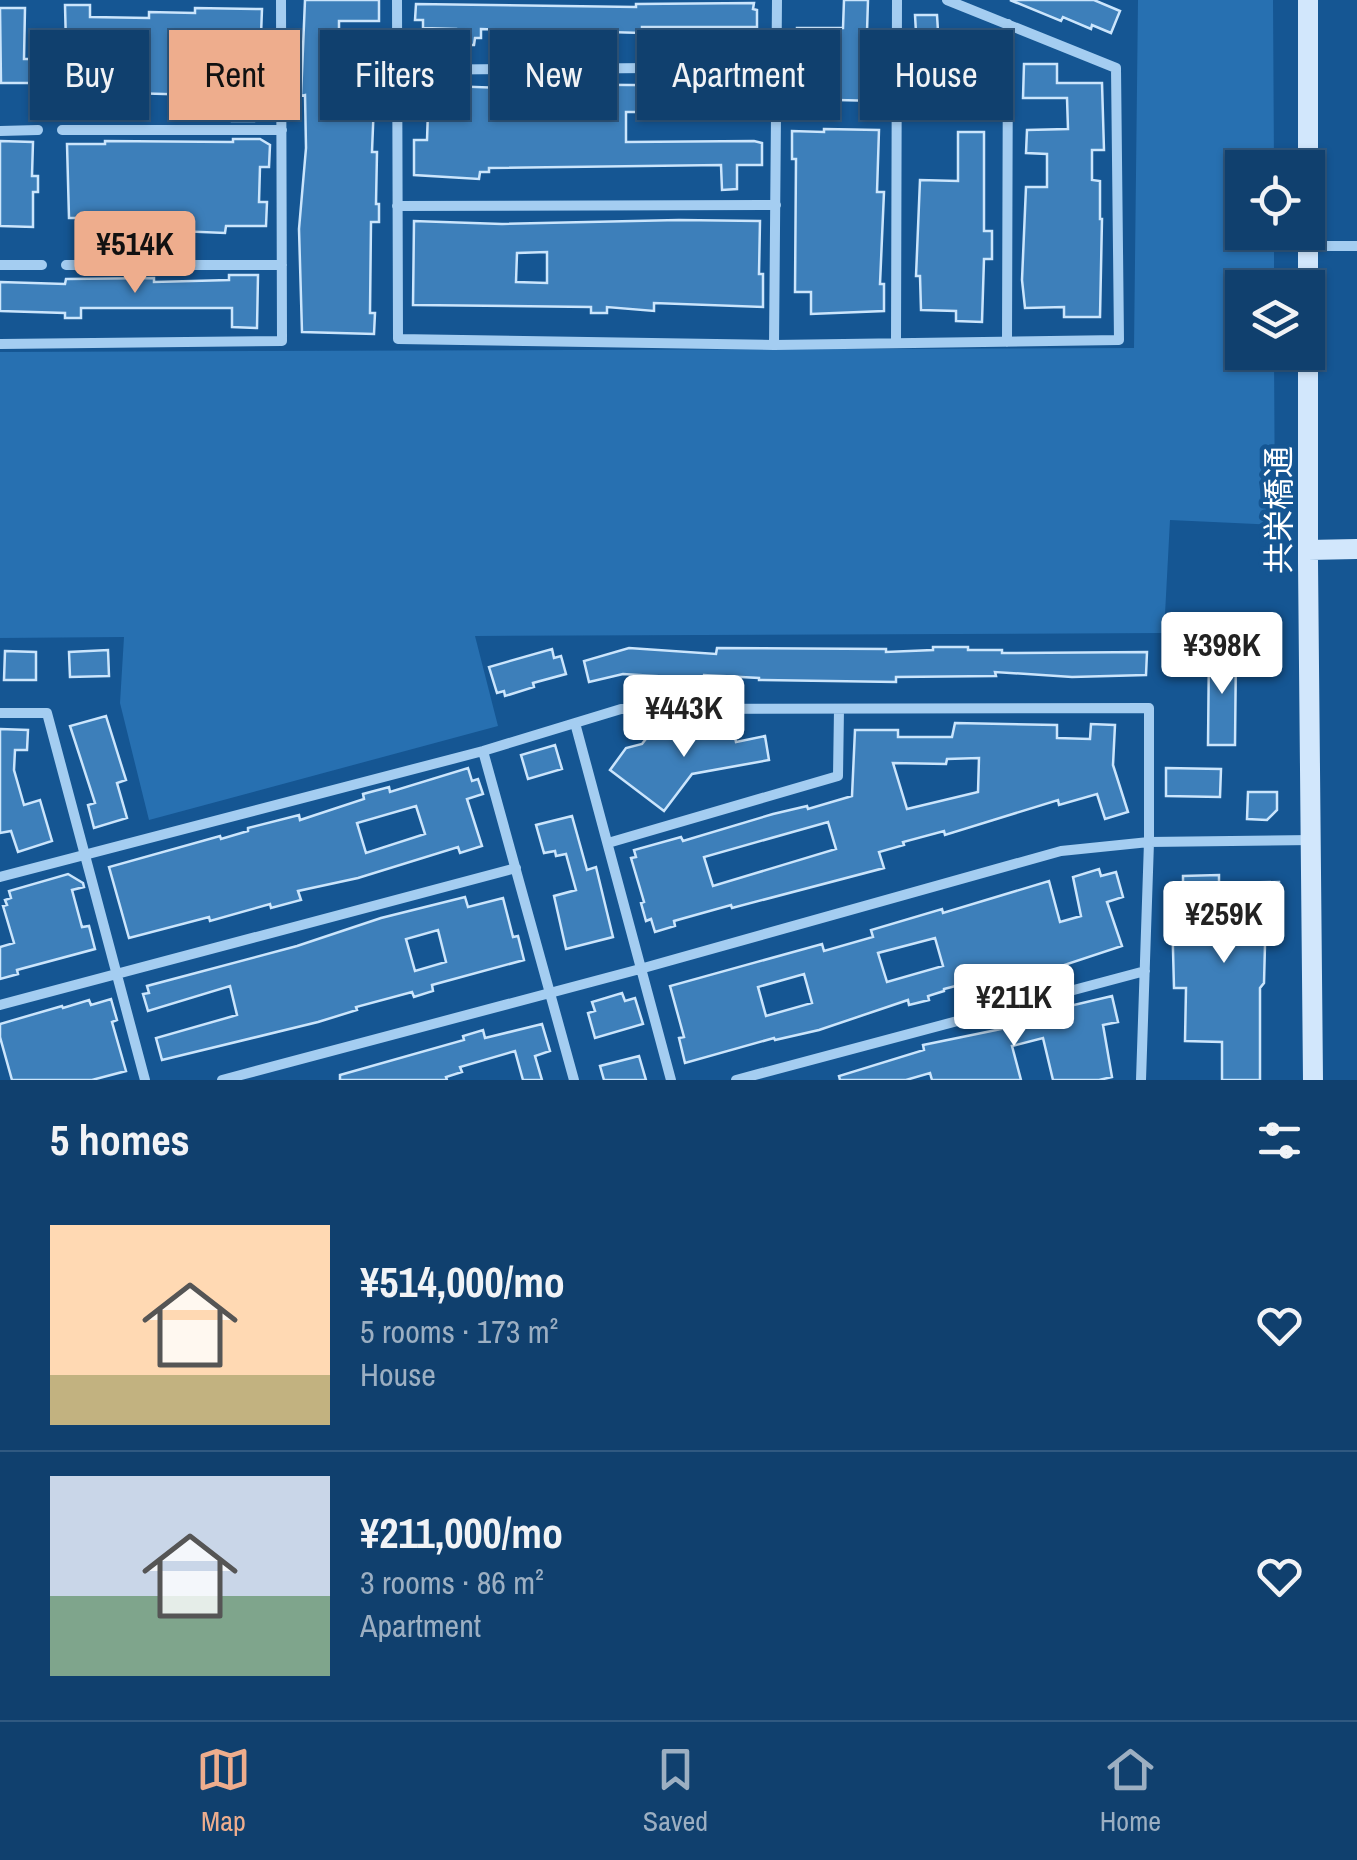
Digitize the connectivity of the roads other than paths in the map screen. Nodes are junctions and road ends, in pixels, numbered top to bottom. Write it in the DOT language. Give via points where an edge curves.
graph roads {
  1 [pos="282,0"];
  2 [pos="397,0"];
  3 [pos="777,0"];
  4 [pos="897,0"];
  5 [pos="947,0"];
  6 [pos="1308,0"];
  7 [pos="1008,24"];
  8 [pos="397,30"];
  9 [pos="777,30"];
  10 [pos="637,68"];
  11 [pos="470,69"];
  12 [pos="398,120"];
  13 [pos="776,120"];
  14 [pos="38,130"];
  15 [pos="62,130"];
  16 [pos="282,130"];
  17 [pos="0,131"];
  18 [pos="1309,150"];
  19 [pos="776,205"];
  20 [pos="397,206"];
  21 [pos="1325,246"];
  22 [pos="1357,246"];
  23 [pos="1310,250"];
  24 [pos="0,265"];
  25 [pos="42,265"];
  26 [pos="66,265"];
  27 [pos="282,265"];
  28 [pos="1007,342"];
  29 [pos="896,343"];
  30 [pos="0,344"];
  31 [pos="774,345"];
  32 [pos="1357,549"];
  33 [pos="1308,550"];
  34 [pos="838,709"];
  35 [pos="0,713"];
  36 [pos="575,723"];
  37 [pos="483,751"];
  38 [pos="1313,840"];
  39 [pos="1149,842"];
  40 [pos="608,843"];
  41 [pos="84,854"];
  42 [pos="516,868"];
  43 [pos="0,876"];
  44 [pos="640,969"];
  45 [pos="1144,971"];
  46 [pos="116,974"];
  47 [pos="550,992"];
  48 [pos="0,1005"];
  49 [pos="145,1080"];
  50 [pos="222,1080"];
  51 [pos="574,1080"];
  52 [pos="671,1080"];
  53 [pos="736,1080"];
  54 [pos="1141,1080"];
  55 [pos="1314,1080"];
  1 -- 16 [label="street"];
  2 -- 8 [label="street"];
  3 -- 9 [label="street"];
  4 -- 29 [label="street"];
  5 -- 7 [label="street"];
  6 -- 18 [label="street, 共栄橋通"];
  7 -- 28 [label="street"];
  7 -- 28 [label="street" via="1116,68 1119,340"];
  10 -- 11 [label="street"];
  12 -- 20 [label="street"];
  13 -- 19 [label="street"];
  14 -- 17 [label="street"];
  15 -- 16 [label="street"];
  16 -- 27 [label="street"];
  19 -- 20 [label="street"];
  19 -- 31 [label="street"];
  20 -- 31 [label="street" via="398,339"];
  21 -- 22 [label="street"];
  23 -- 33 [label="street, 共栄橋通"];
  24 -- 25 [label="street"];
  26 -- 27 [label="street"];
  27 -- 30 [label="street" via="282,341"];
  28 -- 29 [label="street"];
  29 -- 31 [label="street"];
  32 -- 33 [label="street"];
  33 -- 38 [label="street, 共栄橋通"];
  34 -- 36 [label="street" via="621,709"];
  34 -- 39 [label="street" via="1149,708"];
  34 -- 40 [label="street" via="838,776"];
  35 -- 41 [label="street" via="47,714"];
  36 -- 37 [label="street"];
  36 -- 40 [label="street"];
  37 -- 41 [label="street"];
  37 -- 42 [label="street"];
  38 -- 39 [label="street"];
  38 -- 55 [label="street, 共栄橋通"];
  39 -- 44 [label="street" via="1061,851"];
  39 -- 45 [label="street"];
  40 -- 44 [label="street"];
  41 -- 43 [label="street"];
  41 -- 46 [label="street"];
  42 -- 46 [label="street"];
  42 -- 47 [label="street"];
  44 -- 47 [label="street"];
  44 -- 52 [label="street"];
  45 -- 53 [label="street"];
  45 -- 54 [label="street"];
  46 -- 48 [label="street"];
  46 -- 49 [label="street"];
  47 -- 50 [label="street"];
  47 -- 51 [label="street"];
}
